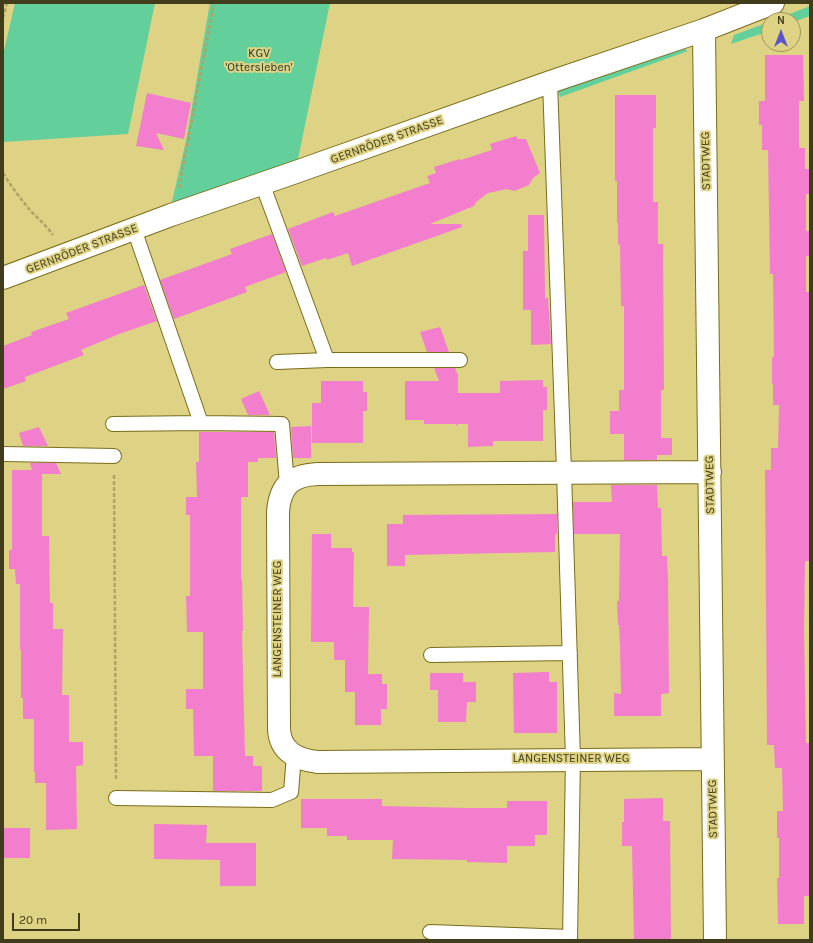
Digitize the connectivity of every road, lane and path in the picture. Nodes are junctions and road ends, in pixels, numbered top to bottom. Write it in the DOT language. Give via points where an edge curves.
graph roads {
  1 [pos="7,3"];
  2 [pos="214,3"];
  3 [pos="773,3"];
  4 [pos="3,18"];
  5 [pos="704,30"];
  6 [pos="550,82"];
  7 [pos="3,173"];
  8 [pos="262,183"];
  9 [pos="171,215"];
  10 [pos="134,229"];
  11 [pos="63,256"];
  12 [pos="3,278"];
  13 [pos="327,360"];
  14 [pos="460,360"];
  15 [pos="277,362"];
  16 [pos="200,422"];
  17 [pos="113,424"];
  18 [pos="3,454"];
  19 [pos="114,456"];
  20 [pos="564,472"];
  21 [pos="710,472"];
  22 [pos="287,485"];
  23 [pos="570,653"];
  24 [pos="431,655"];
  25 [pos="294,755"];
  26 [pos="573,759"];
  27 [pos="712,759"];
  28 [pos="116,798"];
  29 [pos="430,932"];
  30 [pos="570,938"];
  31 [pos="715,940"];
  1 -- 4 [label="path"];
  2 -- 9 [label="path" via="180,186"];
  3 -- 5 [label="street, GERNRÖDER STRASSE"];
  5 -- 6 [label="street, GERNRÖDER STRASSE"];
  5 -- 21 [label="street, STADTWEG"];
  6 -- 8 [label="street, GERNRÖDER STRASSE"];
  6 -- 20 [label="lane"];
  7 -- 11 [label="path" via="30,210 47,226 58,242"];
  8 -- 9 [label="street, GERNRÖDER STRASSE"];
  8 -- 13 [label="lane"];
  9 -- 10 [label="street, GERNRÖDER STRASSE"];
  10 -- 11 [label="street, GERNRÖDER STRASSE"];
  10 -- 16 [label="lane"];
  11 -- 12 [label="street, GERNRÖDER STRASSE"];
  13 -- 14 [label="lane"];
  13 -- 15 [label="lane"];
  16 -- 17 [label="lane"];
  16 -- 22 [label="lane" via="282,424"];
  18 -- 19 [label="lane"];
  19 -- 28 [label="path"];
  20 -- 21 [label="street"];
  20 -- 22 [label="street" via="318,474 302,476"];
  20 -- 23 [label="lane"];
  21 -- 27 [label="street, STADTWEG"];
  22 -- 25 [label="street, LANGENSTEINER WEG" via="279,499 278,512 279,729 283,744"];
  23 -- 24 [label="lane"];
  23 -- 26 [label="lane"];
  25 -- 26 [label="street, LANGENSTEINER WEG" via="318,762"];
  25 -- 28 [label="lane" via="291,792 272,800"];
  26 -- 27 [label="street, LANGENSTEINER WEG"];
  26 -- 30 [label="lane"];
  27 -- 31 [label="street, STADTWEG"];
  29 -- 30 [label="lane"];
}
